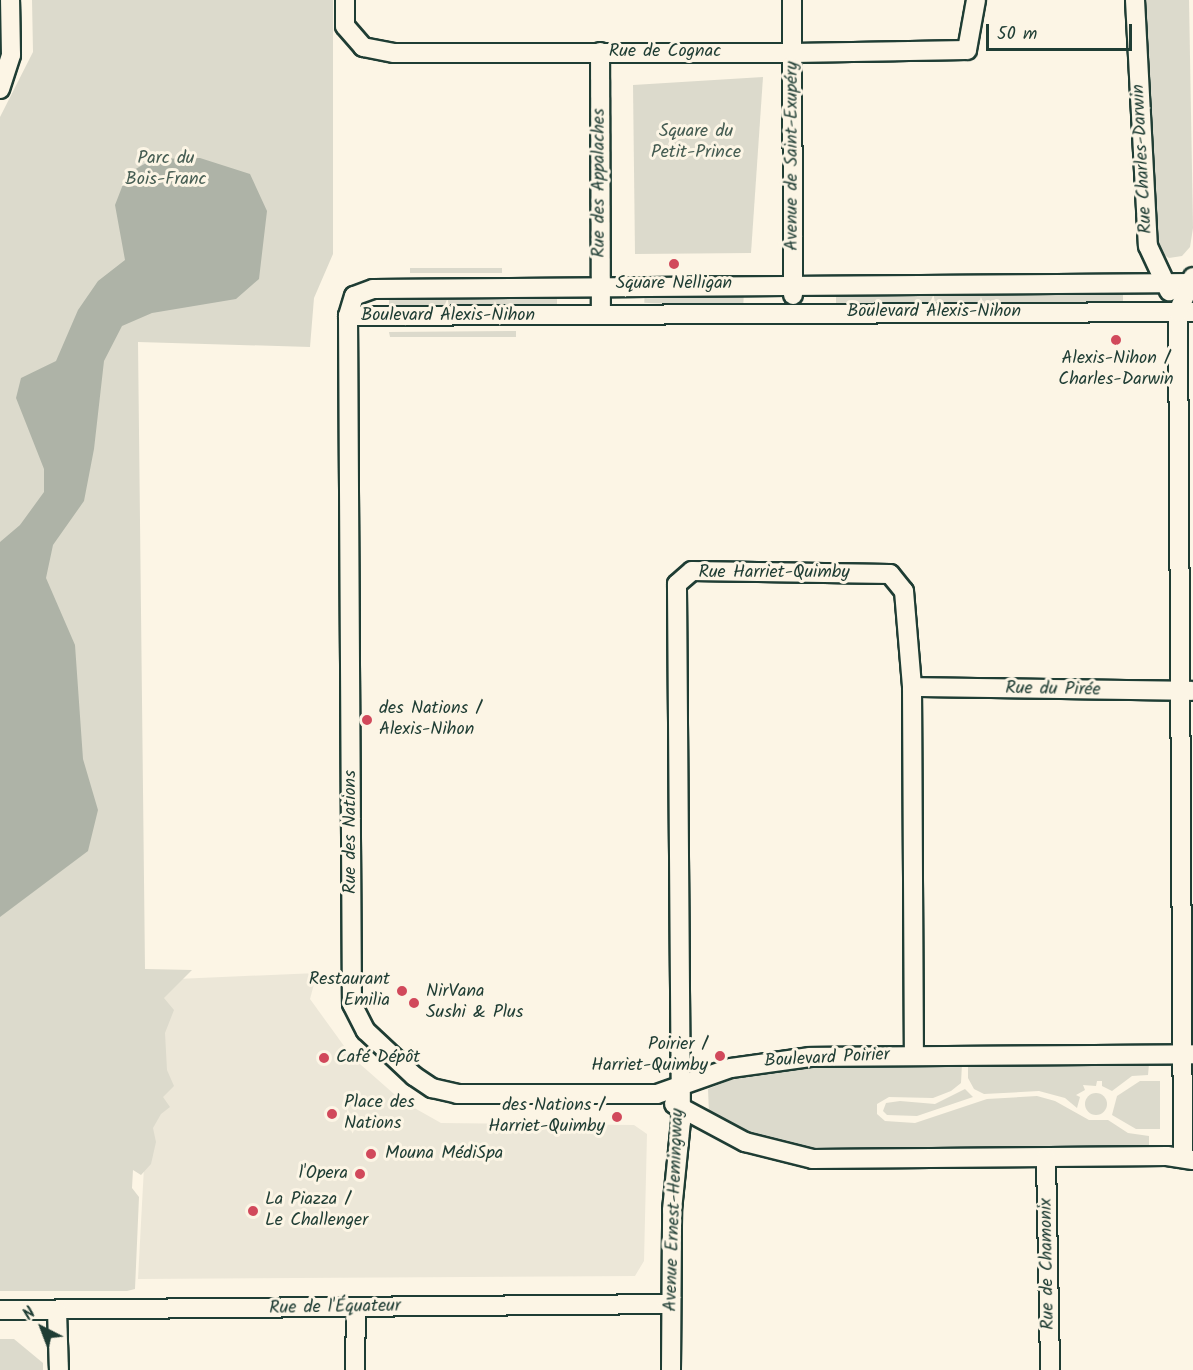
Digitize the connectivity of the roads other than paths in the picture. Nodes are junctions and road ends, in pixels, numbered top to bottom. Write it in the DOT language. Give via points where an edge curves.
graph roads {
  1 [pos="10,0"];
  2 [pos="345,0"];
  3 [pos="792,0"];
  4 [pos="976,0"];
  5 [pos="1135,0"];
  6 [pos="600,52"];
  7 [pos="793,53"];
  8 [pos="0,89"];
  9 [pos="1192,281"];
  10 [pos="1165,284"];
  11 [pos="794,285"];
  12 [pos="601,288"];
  13 [pos="793,312"];
  14 [pos="1186,312"];
  15 [pos="601,315"];
  16 [pos="348,316"];
  17 [pos="912,687"];
  18 [pos="1187,691"];
  19 [pos="1188,1054"];
  20 [pos="914,1055"];
  21 [pos="680,1086"];
  22 [pos="657,1094"];
  23 [pos="680,1108"];
  24 [pos="1046,1158"];
  25 [pos="1188,1159"];
  26 [pos="670,1305"];
  27 [pos="356,1308"];
  28 [pos="0,1310"];
  29 [pos="57,1311"];
  30 [pos="59,1370"];
  31 [pos="355,1370"];
  32 [pos="671,1370"];
  33 [pos="1050,1370"];
  1 -- 8 [label="street" via="11,55"];
  2 -- 6 [label="street, Rue de Cognac" via="345,26 363,47 394,53"];
  3 -- 7 [label="street, Avenue de Saint-Exupéry"];
  4 -- 7 [label="street, Rue de Cognac" via="967,50"];
  5 -- 10 [label="street, Rue Charles-Darwin" via="1148,246"];
  6 -- 7 [label="street, Rue de Cognac"];
  6 -- 12 [label="street, Rue des Appalaches"];
  7 -- 11 [label="street, Avenue de Saint-Exupéry"];
  9 -- 10 [label="street, Boulevard Alexis-Nihon"];
  9 -- 14 [label="street, Rue Charles-Darwin"];
  10 -- 11 [label="street, Boulevard Alexis-Nihon"];
  10 -- 14 [label="street, Rue Charles-Darwin"];
  11 -- 12 [label="street, Boulevard Alexis-Nihon"];
  11 -- 13 [label="street, Avenue de Saint-Exupéry"];
  12 -- 15 [label="street, Rue des Appalaches"];
  12 -- 16 [label="street, Boulevard Alexis-Nihon" via="364,290 354,296"];
  13 -- 14 [label="street, Boulevard Alexis-Nihon"];
  13 -- 15 [label="street, Boulevard Alexis-Nihon"];
  14 -- 18 [label="street, Rue Charles-Darwin"];
  15 -- 16 [label="street, Boulevard Alexis-Nihon"];
  16 -- 22 [label="street, Rue des Nations" via="354,1013 366,1031 414,1076 442,1091"];
  17 -- 18 [label="street, Rue du Pirée"];
  17 -- 20 [label="street, Rue Harriet-Quimby"];
  17 -- 21 [label="street, Rue Harriet-Quimby" via="904,591 890,574 692,571 677,585"];
  18 -- 19 [label="street, Rue Charles-Darwin"];
  19 -- 20 [label="street, Boulevard Poirier"];
  19 -- 25 [label="street, Rue Charles-Darwin"];
  20 -- 21 [label="street, Boulevard Poirier" via="776,1060 731,1068"];
  21 -- 22 [label="street, Boulevard Poirier"];
  21 -- 23 [label="street, Avenue Ernest-Hemingway"];
  22 -- 23 [label="street"];
  23 -- 24 [label="street" via="745,1142 813,1159"];
  23 -- 26 [label="street, Avenue Ernest-Hemingway"];
  24 -- 25 [label="street"];
  24 -- 33 [label="street, Rue de Chamonix"];
  26 -- 27 [label="street, Rue de l'Équateur"];
  26 -- 32 [label="street, Avenue Ernest-Hemingway"];
  27 -- 29 [label="street, Rue de l'Équateur"];
  27 -- 31 [label="street"];
  28 -- 29 [label="street, Rue de l'Équateur"];
  29 -- 30 [label="street"];
}
